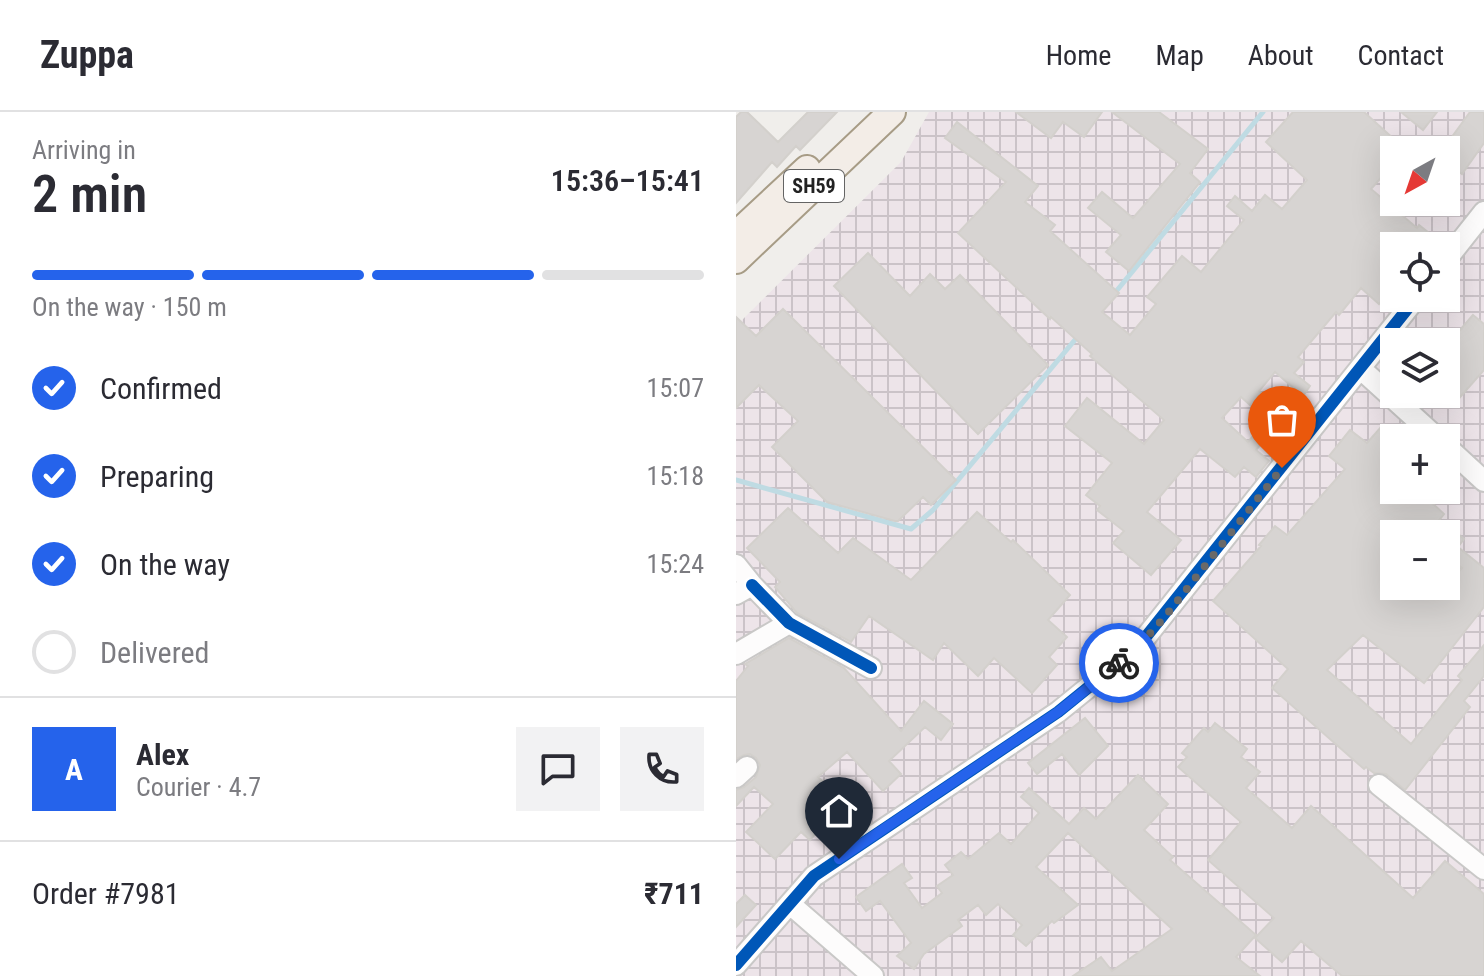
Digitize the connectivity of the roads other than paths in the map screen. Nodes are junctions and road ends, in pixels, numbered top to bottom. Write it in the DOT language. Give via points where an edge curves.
graph roads {
  1 [pos="868,112"];
  2 [pos="892,112"];
  3 [pos="1484,212"];
  4 [pos="736,235"];
  5 [pos="1460,242"];
  6 [pos="736,260"];
  7 [pos="1405,312"];
  8 [pos="1361,369"];
  9 [pos="1422,424"];
  10 [pos="1460,459"];
  11 [pos="1484,481"];
  12 [pos="736,565"];
  13 [pos="744,589"];
  14 [pos="789,623"];
  15 [pos="736,654"];
  16 [pos="871,668"];
  17 [pos="1379,785"];
  18 [pos="1484,869"];
  19 [pos="790,904"];
  20 [pos="736,965"];
  21 [pos="873,976"];
  1 -- 4 [label="main road, SH59"];
  2 -- 6 [label="main road, SH59"];
  3 -- 5 [label="street"];
  7 -- 8 [label="street"];
  8 -- 9 [label="street"];
  8 -- 19 [label="street" via="1137,648 1058,712 814,876"];
  10 -- 11 [label="street"];
  12 -- 13 [label="street"];
  13 -- 14 [label="street"];
  14 -- 15 [label="street"];
  14 -- 16 [label="street"];
  17 -- 18 [label="street"];
  19 -- 20 [label="street"];
  19 -- 21 [label="street"];
}
